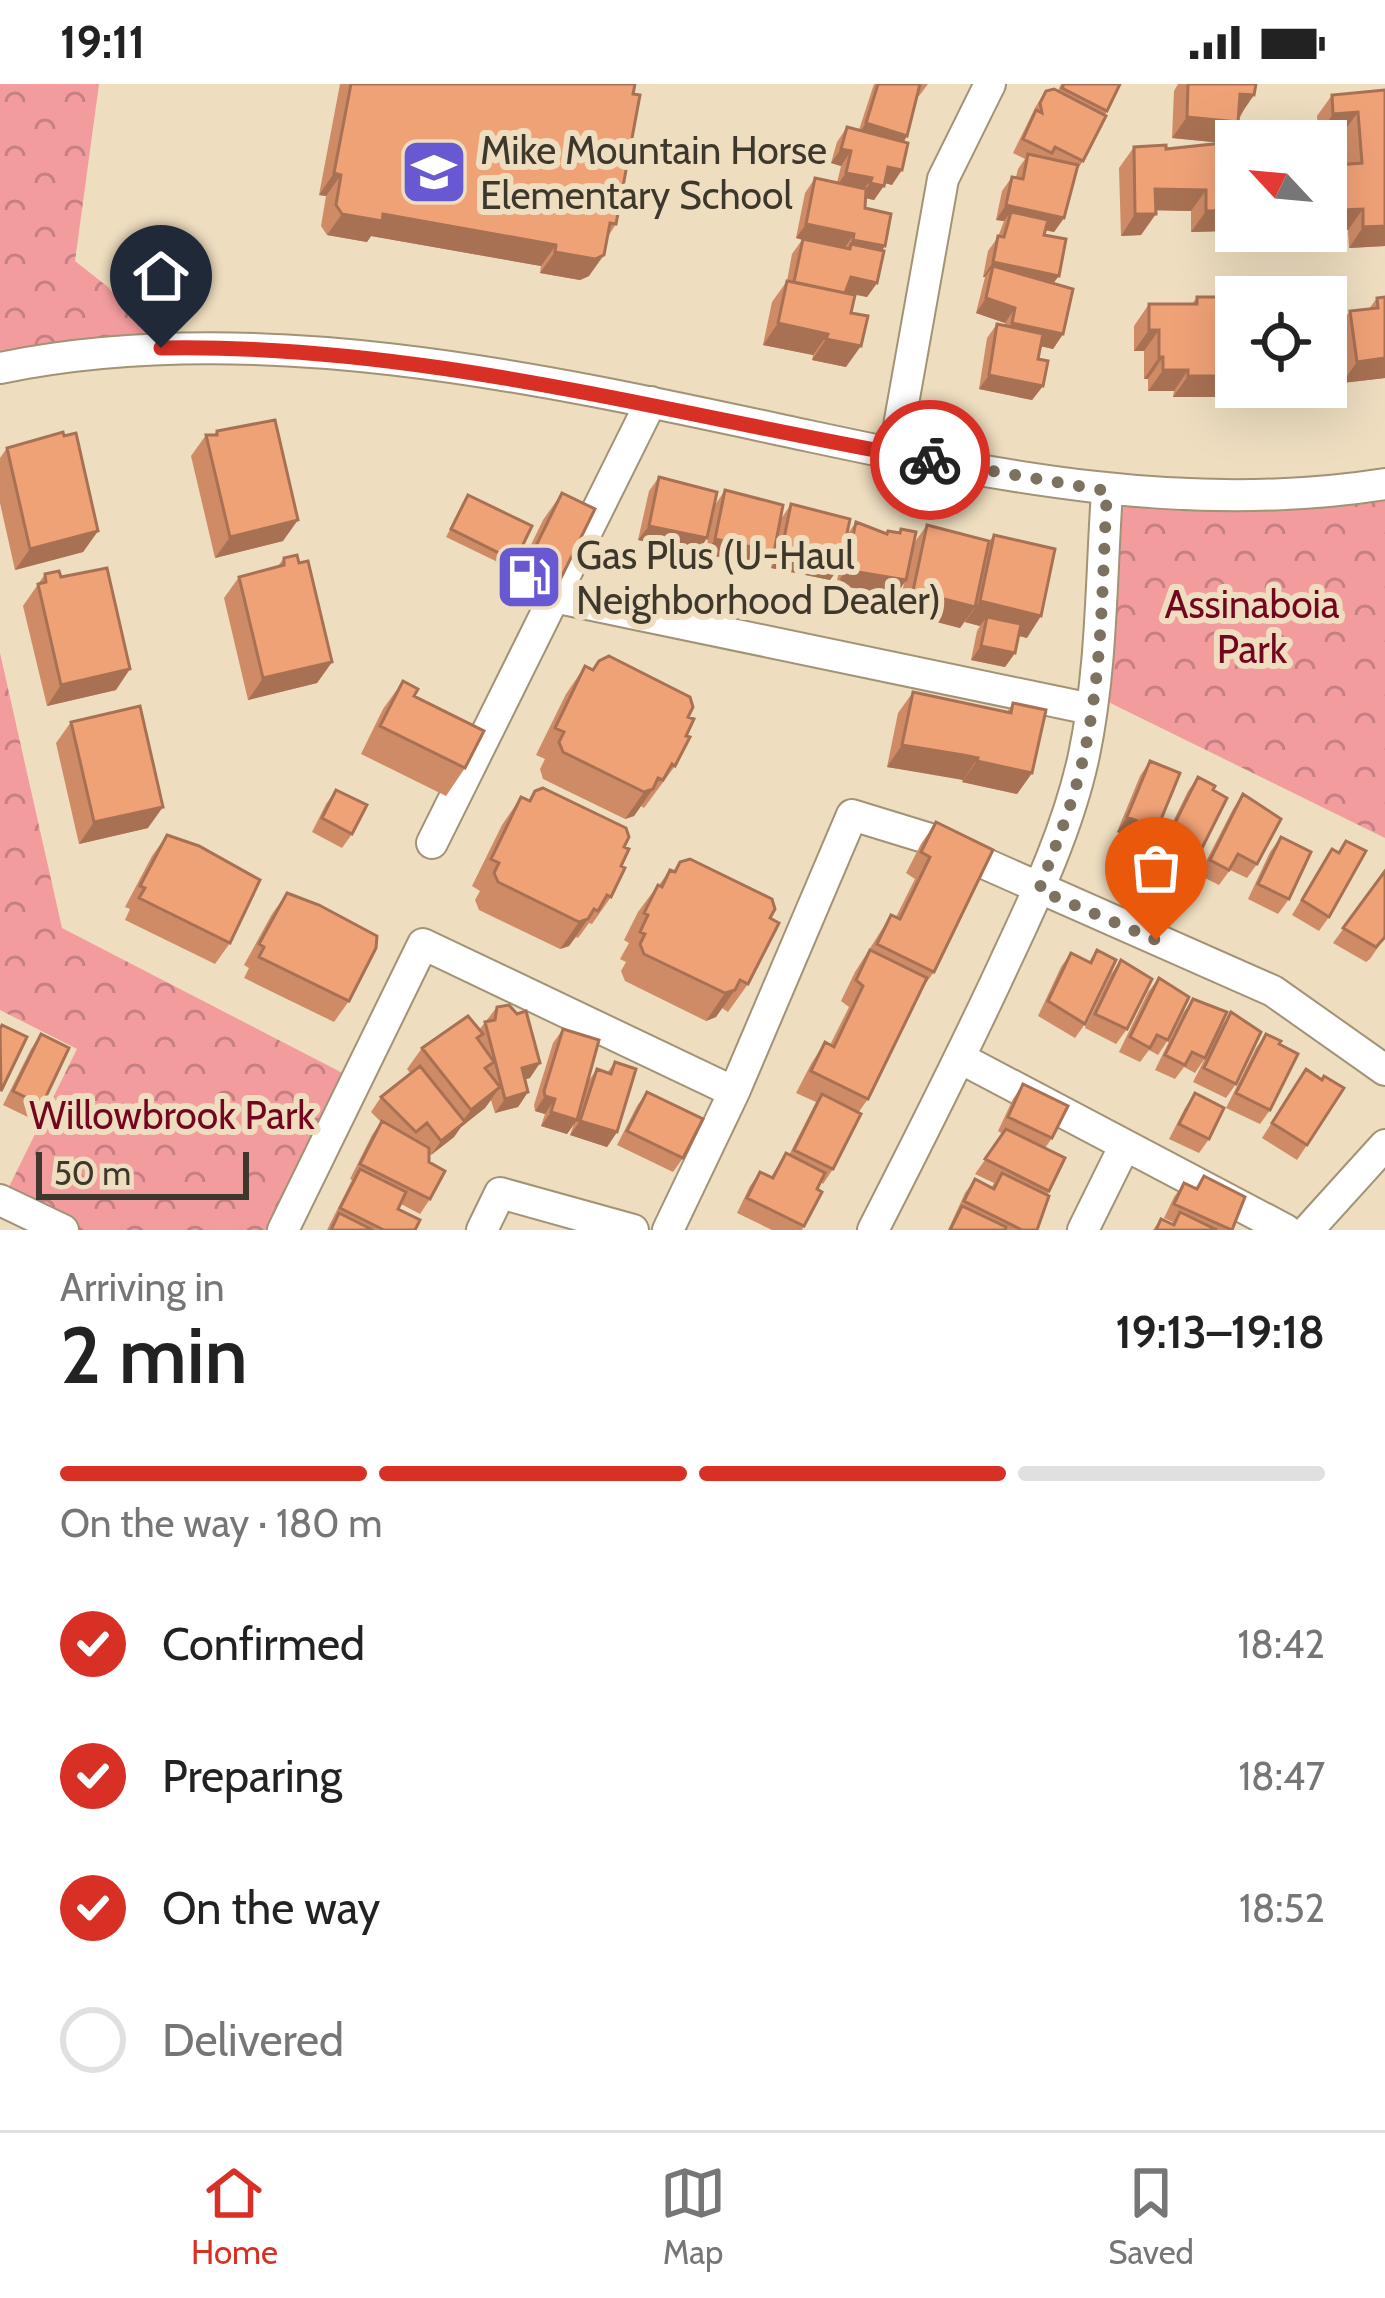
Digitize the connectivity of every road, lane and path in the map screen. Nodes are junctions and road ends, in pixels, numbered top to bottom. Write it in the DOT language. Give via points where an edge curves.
graph roads {
  1 [pos="990,84"];
  2 [pos="0,368"];
  3 [pos="651,402"];
  4 [pos="894,454"];
  5 [pos="1385,484"];
  6 [pos="1107,491"];
  7 [pos="554,597"];
  8 [pos="1091,709"];
  9 [pos="432,843"];
  10 [pos="1039,890"];
  11 [pos="960,1058"];
  12 [pos="1385,1070"];
  13 [pos="734,1092"];
  14 [pos="1125,1145"];
  15 [pos="1385,1145"];
  16 [pos="0,1200"];
  17 [pos="63,1230"];
  18 [pos="283,1230"];
  19 [pos="482,1230"];
  20 [pos="633,1230"];
  21 [pos="668,1230"];
  22 [pos="873,1230"];
  23 [pos="1083,1230"];
  24 [pos="1286,1230"];
  25 [pos="1308,1230"];
  1 -- 4 [label="street" via="943,179"];
  2 -- 3 [label="street" via="225,347 347,356"];
  3 -- 4 [label="street"];
  3 -- 7 [label="street"];
  4 -- 6 [label="street"];
  5 -- 6 [label="street" via="1262,495"];
  6 -- 8 [label="street"];
  7 -- 8 [label="street"];
  7 -- 9 [label="street"];
  8 -- 10 [label="street" via="1069,810"];
  10 -- 11 [label="street"];
  10 -- 12 [label="street" via="1273,991"];
  10 -- 13 [label="street" via="927,838 852,814"];
  11 -- 14 [label="street"];
  11 -- 22 [label="street"];
  13 -- 18 [label="street" via="423,944"];
  13 -- 21 [label="street"];
  14 -- 23 [label="street"];
  14 -- 24 [label="street"];
  15 -- 25 [label="street"];
  16 -- 17 [label="street"];
  19 -- 20 [label="street" via="500,1193"];
}
